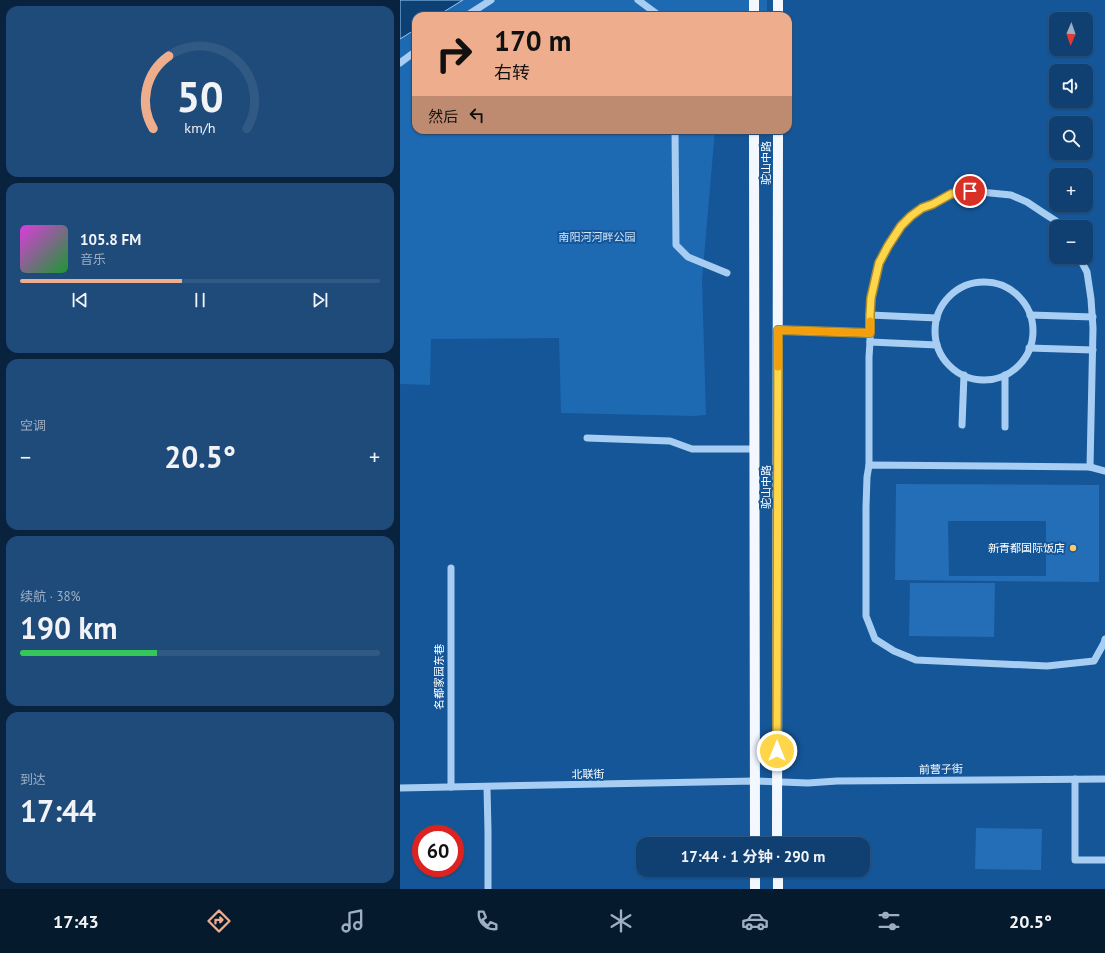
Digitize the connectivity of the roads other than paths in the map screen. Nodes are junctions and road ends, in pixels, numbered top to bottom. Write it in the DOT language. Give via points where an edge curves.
graph roads {
  1 [pos="491,0"];
  2 [pos="638,0"];
  3 [pos="754,0"];
  4 [pos="778,0"];
  5 [pos="472,12"];
  6 [pos="654,12"];
  7 [pos="754,12"];
  8 [pos="778,12"];
  9 [pos="412,55"];
  10 [pos="400,63"];
  11 [pos="675,134"];
  12 [pos="754,134"];
  13 [pos="778,134"];
  14 [pos="1054,220"];
  15 [pos="1083,264"];
  16 [pos="726,273"];
  17 [pos="870,315"];
  18 [pos="1030,315"];
  19 [pos="1093,317"];
  20 [pos="937,318"];
  21 [pos="778,330"];
  22 [pos="870,333"];
  23 [pos="870,342"];
  24 [pos="937,345"];
  25 [pos="1030,348"];
  26 [pos="1093,350"];
  27 [pos="964,375"];
  28 [pos="1005,375"];
  29 [pos="962,425"];
  30 [pos="1005,427"];
  31 [pos="587,438"];
  32 [pos="754,449"];
  33 [pos="870,465"];
  34 [pos="1090,467"];
  35 [pos="1105,471"];
  36 [pos="451,568"];
  37 [pos="1105,639"];
  38 [pos="1075,779"];
  39 [pos="1105,779"];
  40 [pos="754,781"];
  41 [pos="777,782"];
  42 [pos="451,787"];
  43 [pos="487,787"];
  44 [pos="400,788"];
  45 [pos="755,837"];
  46 [pos="777,837"];
  47 [pos="1105,860"];
  48 [pos="755,877"];
  49 [pos="778,877"];
  50 [pos="488,889"];
  51 [pos="755,889"];
  52 [pos="778,889"];
  1 -- 5 [label="street"];
  2 -- 6 [label="street"];
  3 -- 7 [label="main road"];
  4 -- 8 [label="main road"];
  9 -- 10 [label="street"];
  11 -- 16 [label="street" via="676,245 688,256"];
  12 -- 32 [label="main road, 驼山中路"];
  13 -- 21 [label="main road, 驼山中路"];
  14 -- 17 [label="street" via="1011,195 970,191 951,194 922,208 901,226 879,263"];
  15 -- 19 [label="street" via="1087,272"];
  17 -- 20 [label="street"];
  17 -- 22 [label="street"];
  18 -- 19 [label="street"];
  18 -- 20 [label="street" via="1019,296 1006,286 991,282 974,282 948,297"];
  18 -- 25 [label="street" via="1033,340"];
  19 -- 26 [label="street"];
  20 -- 24 [label="street"];
  21 -- 22 [label="street"];
  21 -- 41 [label="main road, 驼山中路"];
  22 -- 23 [label="street"];
  23 -- 24 [label="street"];
  23 -- 33 [label="street"];
  24 -- 27 [label="street" via="949,365"];
  25 -- 26 [label="street"];
  25 -- 28 [label="street" via="1017,367"];
  26 -- 34 [label="street"];
  27 -- 28 [label="street" via="990,380"];
  27 -- 29 [label="street"];
  28 -- 30 [label="street"];
  31 -- 32 [label="street" via="670,441 692,449"];
  32 -- 40 [label="main road, 驼山中路"];
  33 -- 34 [label="street"];
  33 -- 37 [label="street" via="866,507 866,616 875,639 894,651 916,660 1047,666 1094,661"];
  34 -- 35 [label="street"];
  36 -- 42 [label="street, 名都家园东巷"];
  38 -- 39 [label="street, 前营子街"];
  38 -- 41 [label="street, 前营子街"];
  38 -- 47 [label="street" via="1075,860"];
  40 -- 41 [label="street, 北联街"];
  40 -- 43 [label="street, 北联街"];
  40 -- 45 [label="main road, 驼山中路"];
  41 -- 46 [label="main road, 驼山中路"];
  42 -- 43 [label="street, 北联街"];
  42 -- 44 [label="street, 北联街"];
  43 -- 50 [label="street"];
  48 -- 51 [label="main road"];
  49 -- 52 [label="main road"];
}
